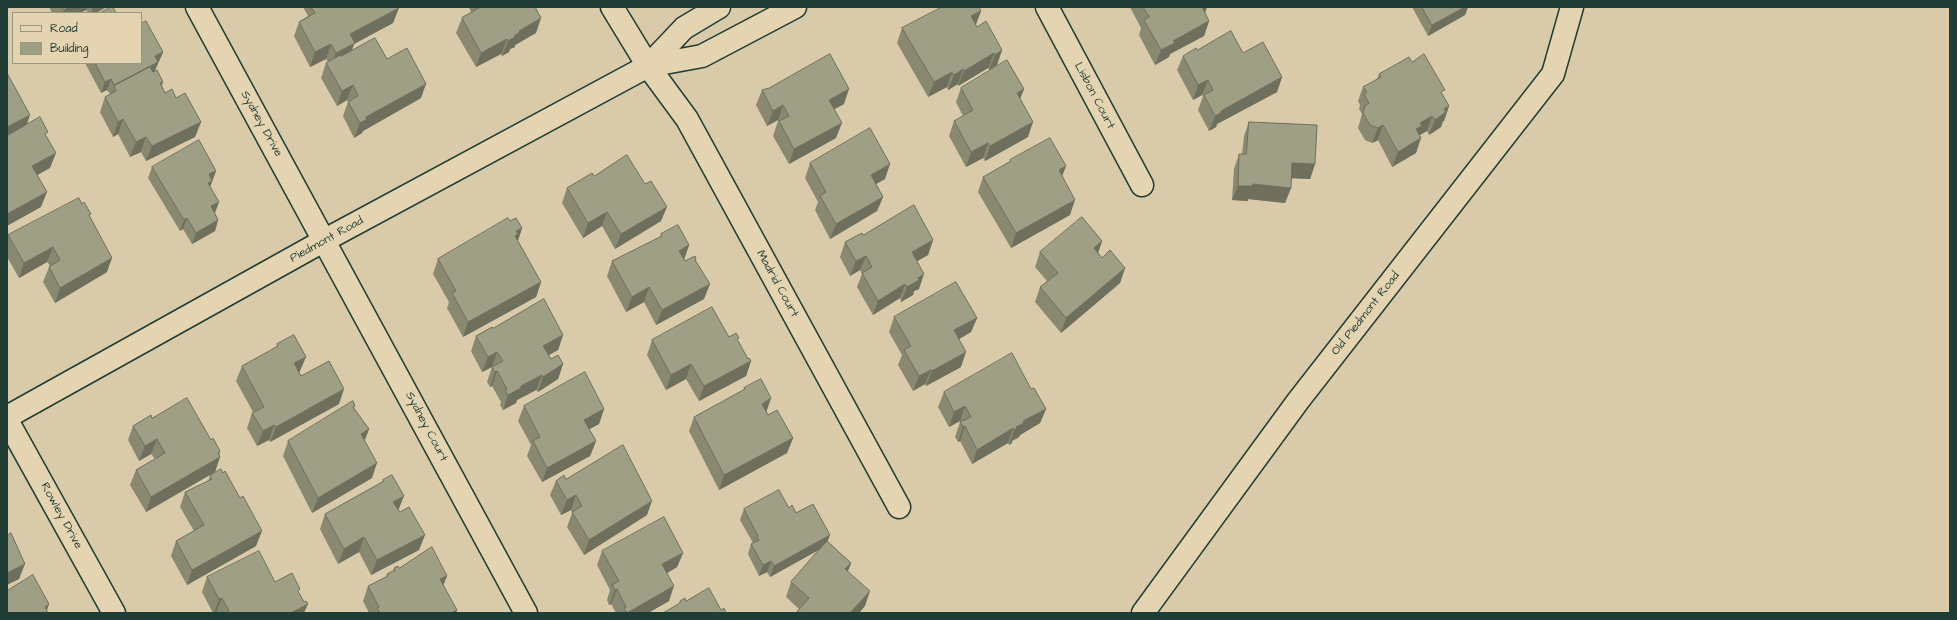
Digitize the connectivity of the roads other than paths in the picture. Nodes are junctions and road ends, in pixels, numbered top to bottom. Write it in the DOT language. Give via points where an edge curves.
graph roads {
  1 [pos="197,7"];
  2 [pos="612,7"];
  3 [pos="719,7"];
  4 [pos="795,7"];
  5 [pos="1047,7"];
  6 [pos="1572,7"];
  7 [pos="648,66"];
  8 [pos="1142,185"];
  9 [pos="325,240"];
  10 [pos="7,418"];
  11 [pos="899,507"];
  12 [pos="114,613"];
  13 [pos="526,613"];
  14 [pos="1142,613"];
  1 -- 9 [label="street, Sydney Drive"];
  2 -- 7 [label="street, Madrid Court"];
  3 -- 7 [label="street, Piedmont Road" via="684,28"];
  4 -- 7 [label="street, Piedmont Road" via="702,56"];
  5 -- 8 [label="street, Lisbon Court"];
  6 -- 14 [label="street, Old Piedmont Road" via="1553,74 1298,401"];
  7 -- 9 [label="street, Piedmont Road"];
  7 -- 11 [label="street, Madrid Court" via="687,118"];
  9 -- 10 [label="street, Piedmont Road"];
  9 -- 13 [label="street, Sydney Court"];
  10 -- 12 [label="street, Rowley Drive"];
}
